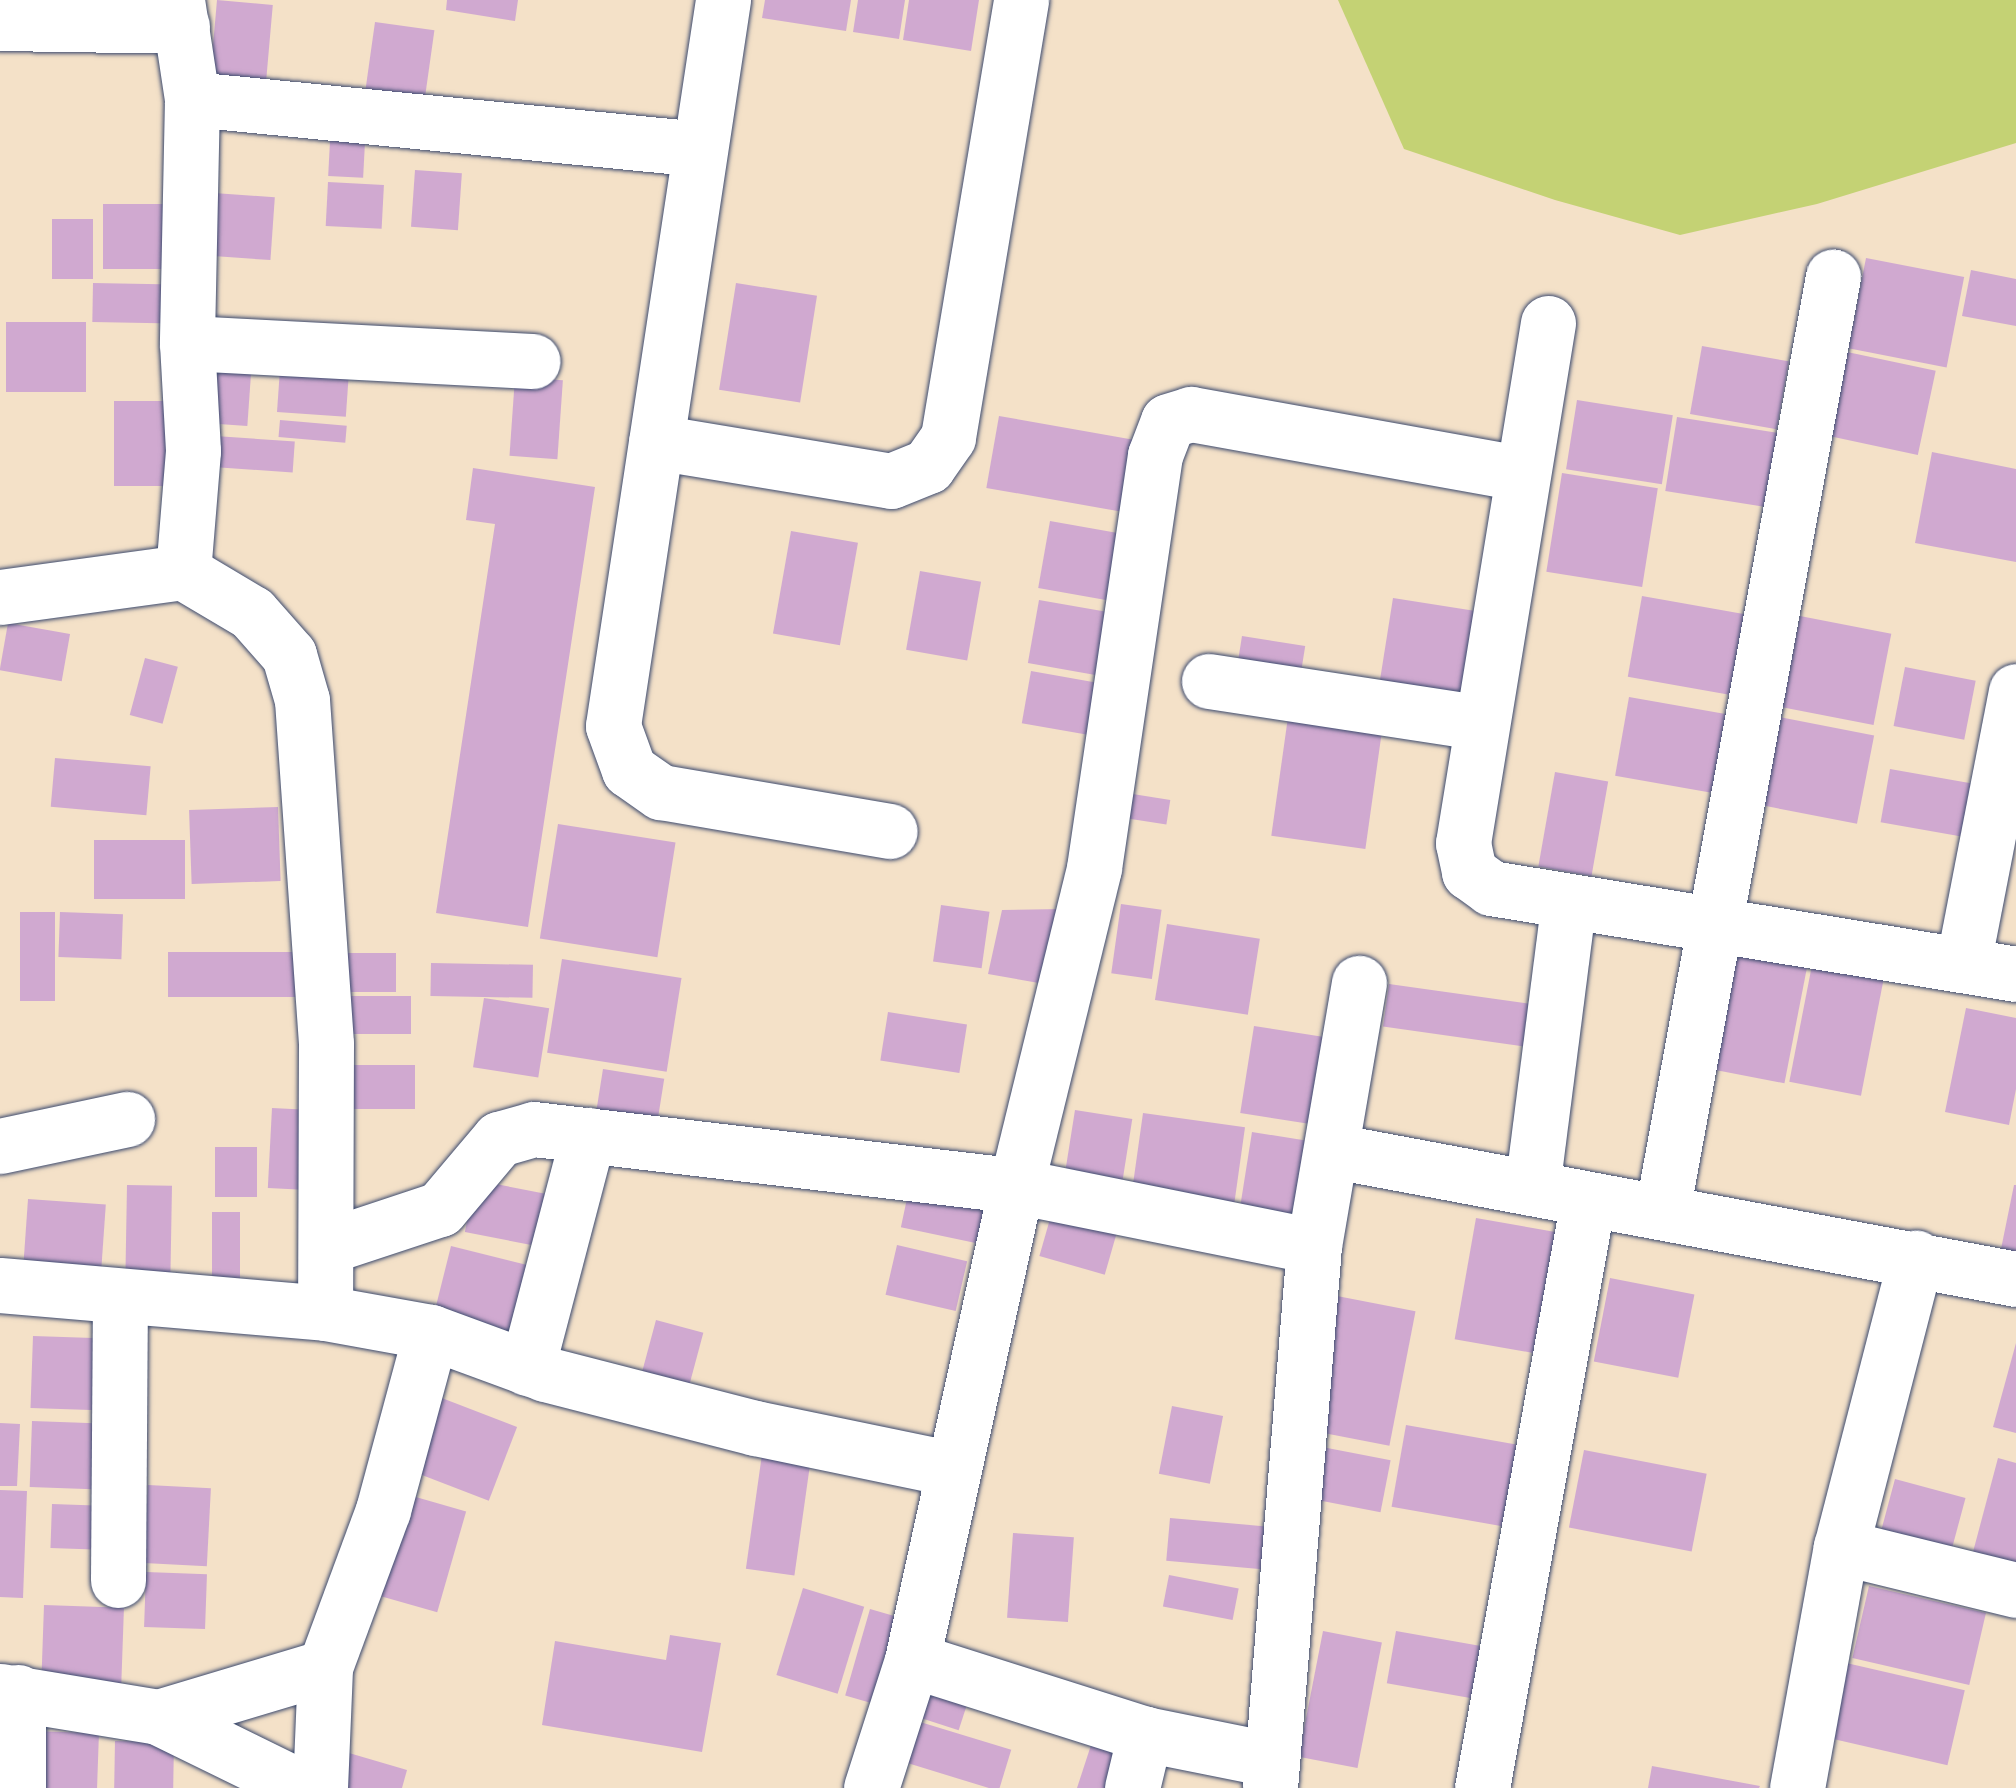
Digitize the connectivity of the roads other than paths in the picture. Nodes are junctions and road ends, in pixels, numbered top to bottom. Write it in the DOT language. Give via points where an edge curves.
graph roads {
  1 [pos="723,0"];
  2 [pos="1021,0"];
  3 [pos="179,13"];
  4 [pos="0,22"];
  5 [pos="192,99"];
  6 [pos="700,149"];
  7 [pos="1833,277"];
  8 [pos="1548,324"];
  9 [pos="187,343"];
  10 [pos="532,361"];
  11 [pos="656,442"];
  12 [pos="1523,474"];
  13 [pos="184,572"];
  14 [pos="0,598"];
  15 [pos="1209,681"];
  16 [pos="2016,691"];
  17 [pos="1482,724"];
  18 [pos="890,830"];
  19 [pos="1569,900"];
  20 [pos="1715,924"];
  21 [pos="1963,964"];
  22 [pos="2016,974"];
  23 [pos="1359,982"];
  24 [pos="127,1119"];
  25 [pos="588,1135"];
  26 [pos="0,1146"];
  27 [pos="1334,1151"];
  28 [pos="1016,1186"];
  29 [pos="1532,1188"];
  30 [pos="1588,1200"];
  31 [pos="1662,1212"];
  32 [pos="328,1246"];
  33 [pos="1314,1246"];
  34 [pos="1916,1258"];
  35 [pos="2016,1279"];
  36 [pos="0,1285"];
  37 [pos="120,1296"];
  38 [pos="324,1313"];
  39 [pos="431,1332"];
  40 [pos="527,1368"];
  41 [pos="953,1469"];
  42 [pos="1841,1547"];
  43 [pos="118,1580"];
  44 [pos="2016,1590"];
  45 [pos="912,1660"];
  46 [pos="325,1668"];
  47 [pos="9,1691"];
  48 [pos="158,1717"];
  49 [pos="1145,1734"];
  50 [pos="1269,1774"];
  51 [pos="18,1788"];
  52 [pos="303,1788"];
  53 [pos="320,1788"];
  54 [pos="872,1788"];
  55 [pos="1132,1788"];
  56 [pos="1482,1788"];
  57 [pos="1796,1788"];
  1 -- 6 [label="street"];
  2 -- 11 [label="street" via="948,437 928,466 890,481"];
  3 -- 4 [label="street"];
  3 -- 5 [label="street"];
  5 -- 6 [label="street"];
  5 -- 9 [label="street"];
  6 -- 11 [label="street"];
  7 -- 20 [label="street"];
  8 -- 12 [label="street"];
  9 -- 10 [label="street"];
  9 -- 13 [label="street" via="193,450"];
  11 -- 18 [label="street" via="613,726 630,770 661,792"];
  12 -- 17 [label="street"];
  12 -- 28 [label="street" via="1191,414 1168,421 1156,455 1094,868"];
  13 -- 14 [label="street"];
  13 -- 32 [label="street" via="252,613 289,655 302,700 326,1044"];
  15 -- 17 [label="street"];
  16 -- 21 [label="street"];
  17 -- 19 [label="street" via="1463,843 1469,872 1492,888"];
  19 -- 20 [label="street"];
  19 -- 29 [label="street"];
  20 -- 21 [label="street"];
  20 -- 31 [label="street"];
  21 -- 22 [label="street"];
  23 -- 27 [label="street"];
  24 -- 26 [label="street"];
  25 -- 28 [label="street"];
  25 -- 32 [label="street" via="534,1129 500,1139 440,1209"];
  25 -- 40 [label="street"];
  27 -- 29 [label="street"];
  27 -- 33 [label="street"];
  28 -- 33 [label="street"];
  28 -- 41 [label="street"];
  29 -- 30 [label="street"];
  30 -- 31 [label="street"];
  30 -- 56 [label="street"];
  31 -- 34 [label="street"];
  32 -- 38 [label="street"];
  33 -- 50 [label="street"];
  34 -- 35 [label="street"];
  34 -- 42 [label="street"];
  36 -- 37 [label="street"];
  37 -- 38 [label="street"];
  37 -- 43 [label="street"];
  38 -- 39 [label="street"];
  39 -- 40 [label="street"];
  39 -- 46 [label="street" via="382,1510"];
  40 -- 41 [label="street" via="756,1428"];
  41 -- 45 [label="street"];
  42 -- 44 [label="street"];
  42 -- 57 [label="street"];
  45 -- 49 [label="street"];
  45 -- 54 [label="street"];
  46 -- 48 [label="street"];
  46 -- 53 [label="street"];
  47 -- 48 [label="street"];
  47 -- 51 [label="street"];
  48 -- 52 [label="street"];
  49 -- 50 [label="street"];
  49 -- 55 [label="street"];
}
